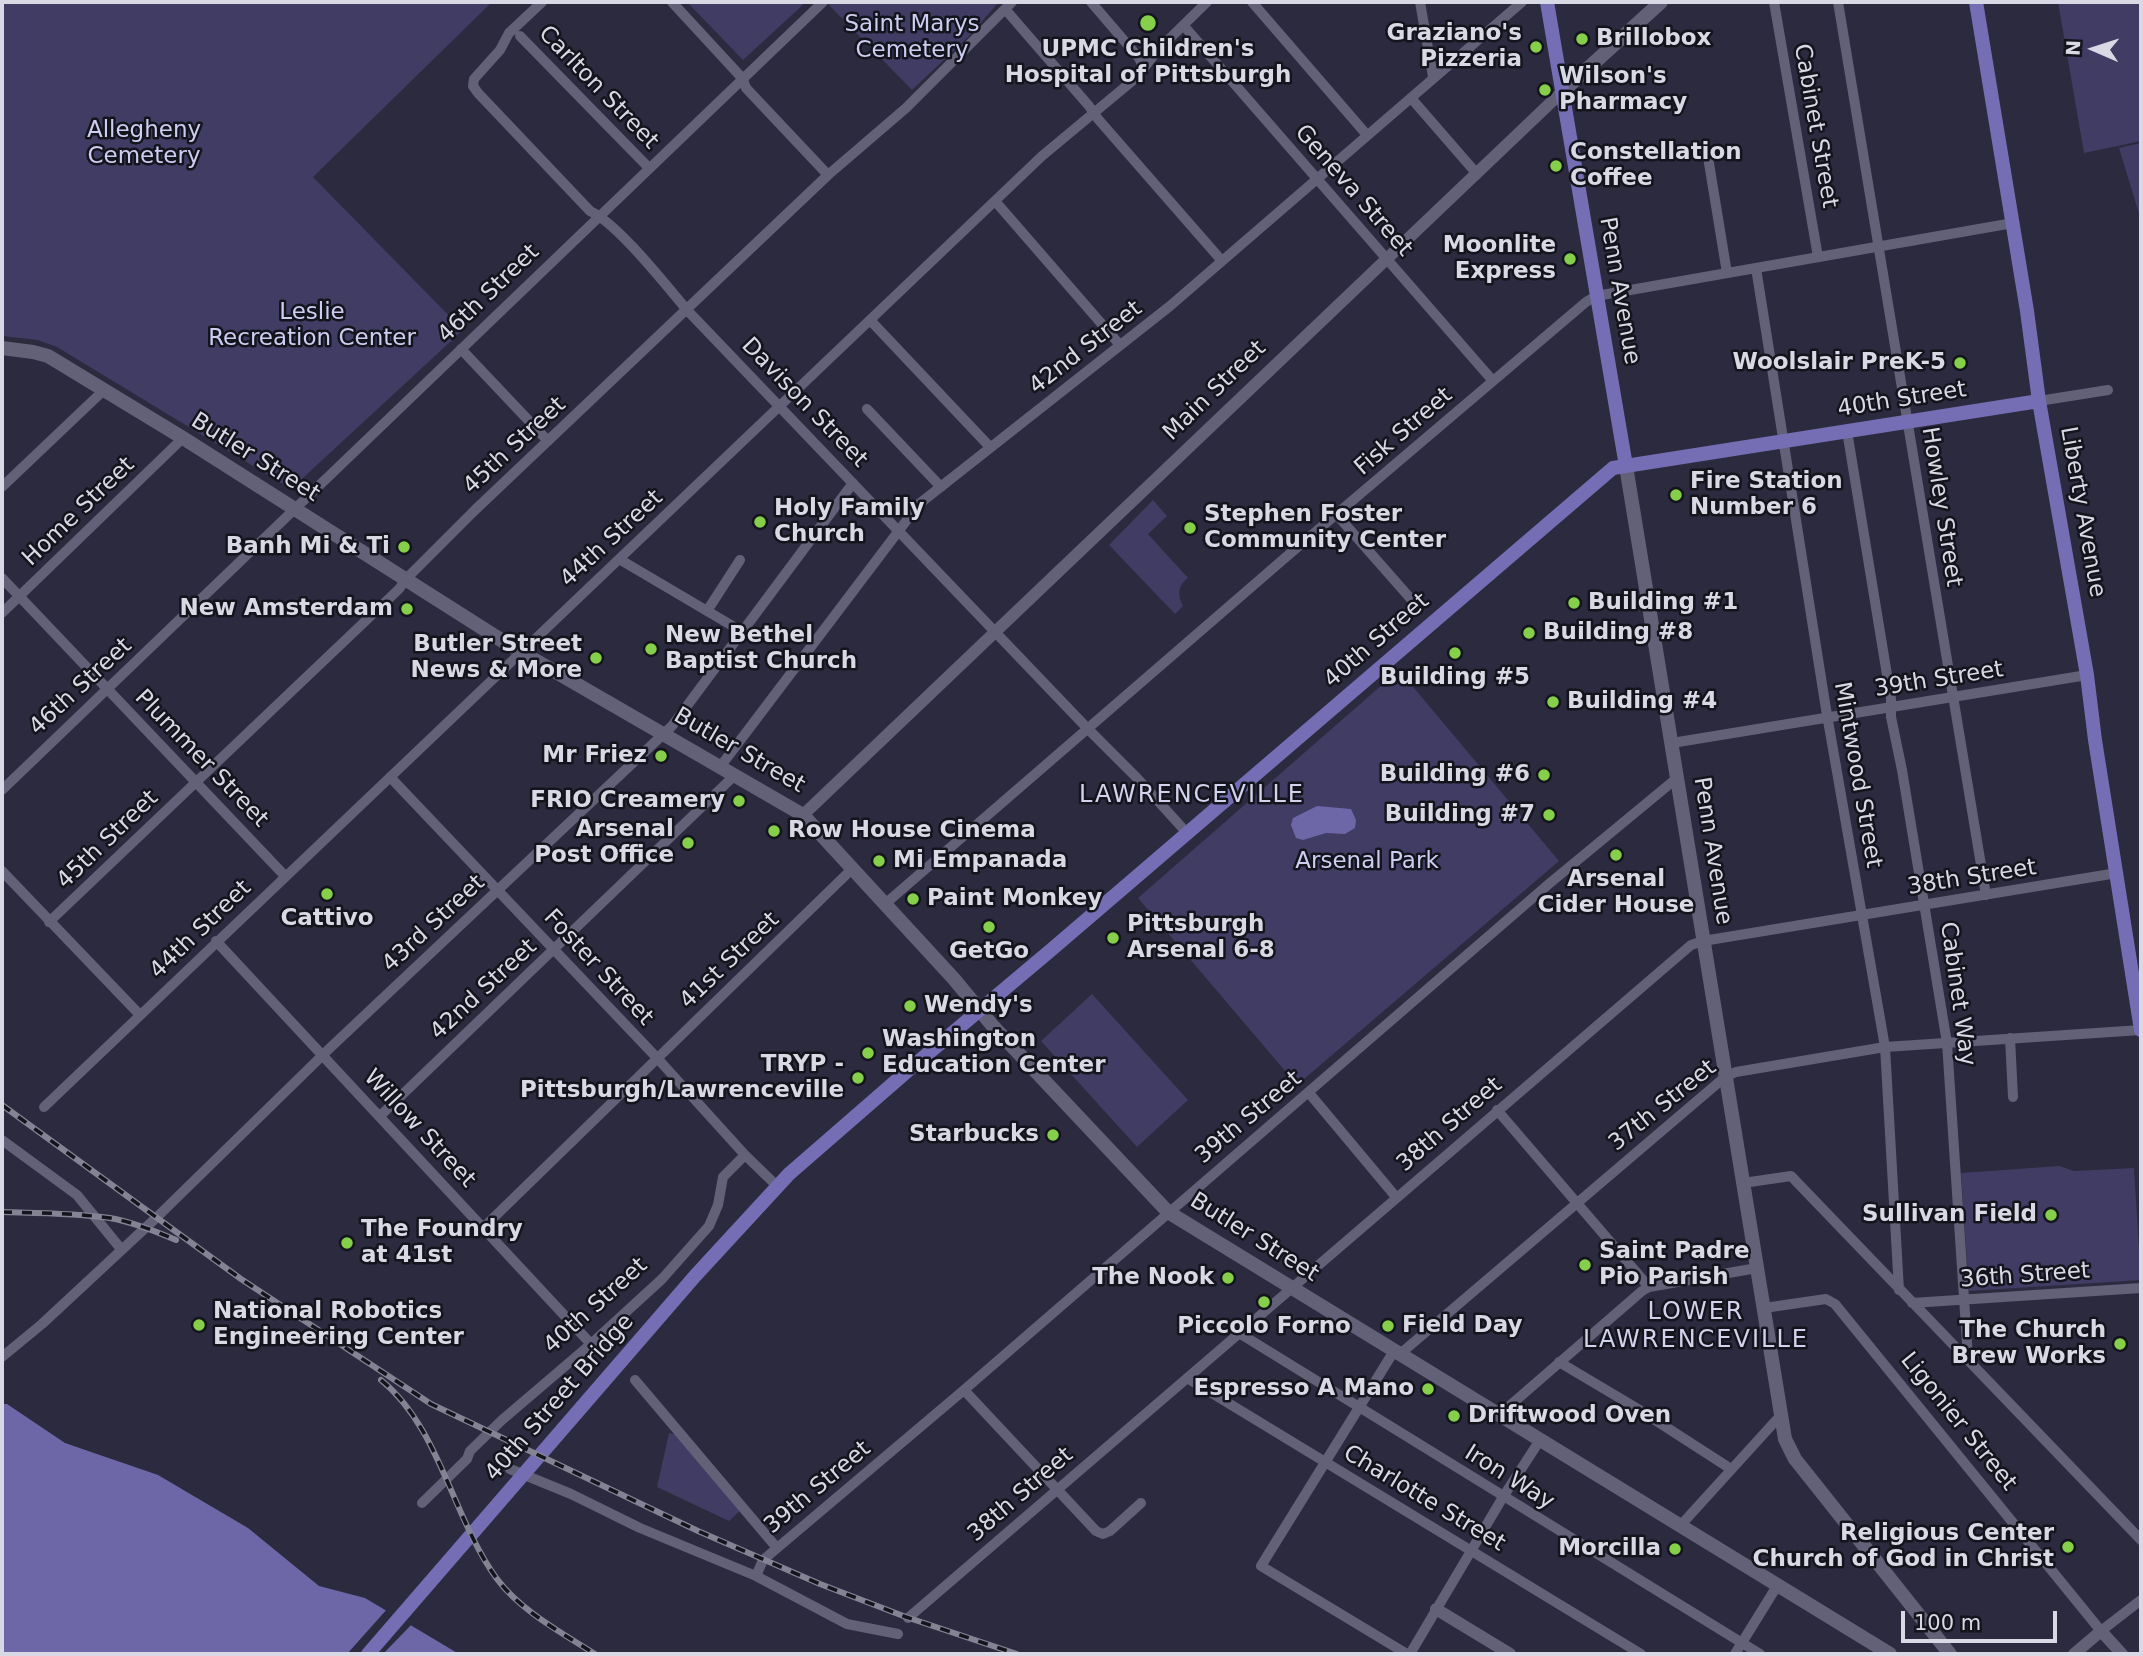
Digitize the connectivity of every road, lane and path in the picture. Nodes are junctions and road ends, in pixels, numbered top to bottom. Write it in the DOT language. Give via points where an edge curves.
graph roads {
  1 [pos="542,2"];
  2 [pos="672,2"];
  3 [pos="823,2"];
  4 [pos="1091,2"];
  5 [pos="1208,2"];
  6 [pos="1252,2"];
  7 [pos="1420,2"];
  8 [pos="1522,2"];
  9 [pos="1547,2"];
  10 [pos="1661,2"];
  11 [pos="1774,2"];
  12 [pos="1838,2"];
  13 [pos="1976,2"];
  14 [pos="1009,6"];
  15 [pos="1184,26"];
  16 [pos="520,36"];
  17 [pos="1144,69"];
  18 [pos="1433,78"];
  19 [pos="743,79"];
  20 [pos="1563,91"];
  21 [pos="1411,98"];
  22 [pos="1093,113"];
  23 [pos="1367,135"];
  24 [pos="1707,151"];
  25 [pos="649,167"];
  26 [pos="1477,174"];
  27 [pos="828,175"];
  28 [pos="1317,178"];
  29 [pos="995,201"];
  30 [pos="600,216"];
  31 [pos="2013,223"];
  32 [pos="1878,247"];
  33 [pos="1818,257"];
  34 [pos="1387,260"];
  35 [pos="1222,261"];
  36 [pos="1756,268"];
  37 [pos="1727,273"];
  38 [pos="1596,296"];
  39 [pos="687,310"];
  40 [pos="870,320"];
  41 [pos="1120,345"];
  42 [pos="2,348"];
  43 [pos="461,349"];
  44 [pos="1493,381"];
  45 [pos="104,390"];
  46 [pos="2108,390"];
  47 [pos="2039,401"];
  48 [pos="779,405"];
  49 [pos="867,409"];
  50 [pos="1907,422"];
  51 [pos="1847,431"];
  52 [pos="183,438"];
  53 [pos="548,441"];
  54 [pos="1783,441"];
  55 [pos="990,447"];
  56 [pos="1626,466"];
  57 [pos="853,483"];
  58 [pos="2,487"];
  59 [pos="941,487"];
  60 [pos="293,509"];
  61 [pos="1337,515"];
  62 [pos="899,531"];
  63 [pos="619,559"];
  64 [pos="740,560"];
  65 [pos="2,578"];
  66 [pos="406,579"];
  67 [pos="19,596"];
  68 [pos="1418,607"];
  69 [pos="707,611"];
  70 [pos="2,612"];
  71 [pos="741,631"];
  72 [pos="996,631"];
  73 [pos="520,651"];
  74 [pos="2087,675"];
  75 [pos="107,689"];
  76 [pos="1953,697"];
  77 [pos="1891,707"];
  78 [pos="1829,717"];
  79 [pos="1088,729"];
  80 [pos="663,733"];
  81 [pos="1672,743"];
  82 [pos="720,767"];
  83 [pos="735,775"];
  84 [pos="390,777"];
  85 [pos="1678,778"];
  86 [pos="196,783"];
  87 [pos="2,790"];
  88 [pos="803,815"];
  89 [pos="1187,833"];
  90 [pos="852,869"];
  91 [pos="2,871"];
  92 [pos="2117,873"];
  93 [pos="285,876"];
  94 [pos="497,890"];
  95 [pos="1986,895"];
  96 [pos="885,904"];
  97 [pos="1924,905"];
  98 [pos="1862,915"];
  99 [pos="49,922"];
  100 [pos="216,941"];
  101 [pos="1703,941"];
  102 [pos="555,950"];
  103 [pos="980,1010"];
  104 [pos="140,1015"];
  105 [pos="2141,1030"];
  106 [pos="2010,1038"];
  107 [pos="1947,1043"];
  108 [pos="1885,1047"];
  109 [pos="323,1055"];
  110 [pos="658,1059"];
  111 [pos="1725,1077"];
  112 [pos="1309,1093"];
  113 [pos="2013,1097"];
  114 [pos="44,1107"];
  115 [pos="1497,1110"];
  116 [pos="380,1116"];
  117 [pos="2,1140"];
  118 [pos="745,1155"];
  119 [pos="789,1174"];
  120 [pos="1743,1183"];
  121 [pos="777,1186"];
  122 [pos="1396,1198"];
  123 [pos="1577,1203"];
  124 [pos="1168,1212"];
  125 [pos="484,1227"];
  126 [pos="121,1250"];
  127 [pos="1757,1268"];
  128 [pos="1649,1287"];
  129 [pos="1292,1288"];
  130 [pos="2141,1288"];
  131 [pos="1899,1290"];
  132 [pos="1965,1299"];
  133 [pos="1912,1303"];
  134 [pos="1764,1308"];
  135 [pos="1239,1334"];
  136 [pos="592,1344"];
  137 [pos="1397,1352"];
  138 [pos="2,1357"];
  139 [pos="1968,1358"];
  140 [pos="1559,1362"];
  141 [pos="1187,1378"];
  142 [pos="635,1380"];
  143 [pos="964,1390"];
  144 [pos="1359,1408"];
  145 [pos="1499,1415"];
  146 [pos="1780,1416"];
  147 [pos="1539,1440"];
  148 [pos="1326,1462"];
  149 [pos="510,1469"];
  150 [pos="1731,1469"];
  151 [pos="1057,1489"];
  152 [pos="1503,1497"];
  153 [pos="422,1503"];
  154 [pos="1141,1503"];
  155 [pos="1680,1526"];
  156 [pos="2141,1539"];
  157 [pos="777,1548"];
  158 [pos="1472,1551"];
  159 [pos="756,1576"];
  160 [pos="1777,1586"];
  161 [pos="2141,1600"];
  162 [pos="1436,1609"];
  163 [pos="908,1618"];
  164 [pos="2101,1631"];
  165 [pos="898,1634"];
  166 [pos="1742,1643"];
  167 [pos="368,1654"];
  168 [pos="1408,1654"];
  169 [pos="1510,1654"];
  170 [pos="1642,1654"];
  171 [pos="1735,1654"];
  172 [pos="1760,1654"];
  173 [pos="1890,1654"];
  174 [pos="1950,1654"];
  175 [pos="2074,1654"];
  176 [pos="2122,1654"];
  1 -- 30 [label="street, Davison Street" via="509,33 473,86 590,211"];
  2 -- 19 [label="street"];
  3 -- 19 [label="street, 46th Street"];
  4 -- 17 [label="street"];
  5 -- 15 [label="street, 44th Street"];
  6 -- 23 [label="street"];
  7 -- 18 [label="street"];
  8 -- 18 [label="street, 42nd Street"];
  9 -- 20 [label="main road, Penn Avenue"];
  10 -- 20 [label="main road, Main Street"];
  11 -- 33 [label="street, Cabinet Street"];
  12 -- 32 [label="street, Howley Street"];
  13 -- 31 [label="main road, Liberty Avenue"];
  14 -- 22 [label="street"];
  14 -- 27 [label="street, 45th Street" via="906,108"];
  15 -- 17 [label="street, 44th Street"];
  15 -- 28 [label="street, Geneva Street"];
  16 -- 25 [label="street, Carlton Street"];
  17 -- 22 [label="street, 44th Street"];
  18 -- 21 [label="street, 42nd Street"];
  19 -- 25 [label="street, 46th Street"];
  19 -- 27 [label="street" via="746,88"];
  20 -- 26 [label="street, Main Street"];
  20 -- 38 [label="main road, Penn Avenue"];
  21 -- 23 [label="street, 42nd Street"];
  21 -- 26 [label="street"];
  22 -- 29 [label="street, 44th Street"];
  22 -- 35 [label="street"];
  23 -- 28 [label="street, 42nd Street"];
  24 -- 37 [label="street"];
  25 -- 30 [label="street, 46th Street"];
  26 -- 34 [label="street, Main Street"];
  27 -- 39 [label="street, 45th Street"];
  28 -- 34 [label="street, Geneva Street"];
  28 -- 35 [label="street, 42nd Street"];
  29 -- 40 [label="street, 44th Street"];
  29 -- 41 [label="street"];
  30 -- 39 [label="street, Davison Street"];
  30 -- 43 [label="street, 46th Street"];
  31 -- 32 [label="street, Fisk Street"];
  31 -- 47 [label="main road, Liberty Avenue"];
  32 -- 33 [label="street, Fisk Street"];
  32 -- 50 [label="street, Howley Street"];
  33 -- 36 [label="street, Fisk Street"];
  34 -- 44 [label="street, Geneva Street"];
  34 -- 72 [label="street, Main Street"];
  35 -- 41 [label="street, 42nd Street"];
  36 -- 37 [label="street, Fisk Street"];
  36 -- 54 [label="street, Mintwood Street"];
  37 -- 38 [label="street, Fisk Street"];
  38 -- 44 [label="street, Fisk Street"];
  38 -- 56 [label="main road, Penn Avenue"];
  39 -- 48 [label="street, Davison Street"];
  39 -- 53 [label="street, 45th Street"];
  40 -- 48 [label="street, 44th Street"];
  40 -- 55 [label="street"];
  41 -- 55 [label="street, 42nd Street"];
  42 -- 45 [label="main road, Butler Street" via="48,356"];
  43 -- 53 [label="street"];
  43 -- 60 [label="street, 46th Street"];
  44 -- 61 [label="street, Fisk Street"];
  45 -- 52 [label="main road, Butler Street"];
  45 -- 58 [label="street"];
  46 -- 47 [label="street, 40th Street"];
  47 -- 50 [label="main road, 40th Street"];
  47 -- 74 [label="main road, Liberty Avenue"];
  48 -- 57 [label="street, Davison Street"];
  48 -- 63 [label="street, 44th Street"];
  49 -- 59 [label="street"];
  50 -- 51 [label="main road, 40th Street"];
  50 -- 76 [label="street, Howley Street"];
  51 -- 54 [label="main road, 40th Street"];
  51 -- 77 [label="street, Cabinet Way"];
  52 -- 60 [label="main road, Butler Street"];
  52 -- 67 [label="street, Home Street"];
  53 -- 66 [label="street, 45th Street"];
  54 -- 56 [label="main road, 40th Street"];
  54 -- 78 [label="street, Mintwood Street"];
  55 -- 59 [label="street, 42nd Street"];
  56 -- 81 [label="main road, Penn Avenue"];
  56 -- 89 [label="main road, 40th Street" via="1614,468 1579,496"];
  57 -- 62 [label="street, Davison Street"];
  57 -- 71 [label="street, 43rd Street"];
  59 -- 62 [label="street, 42nd Street" via="919,504"];
  60 -- 66 [label="main road, Butler Street"];
  60 -- 75 [label="street, 46th Street"];
  61 -- 68 [label="street"];
  61 -- 79 [label="street, Fisk Street"];
  62 -- 72 [label="street, Davison Street"];
  62 -- 82 [label="street, 42nd Street"];
  63 -- 69 [label="street"];
  63 -- 73 [label="street, 44th Street"];
  64 -- 69 [label="street"];
  65 -- 67 [label="street, Plummer Street"];
  66 -- 73 [label="main road, Butler Street"];
  66 -- 86 [label="street, 45th Street"];
  67 -- 70 [label="street, Home Street"];
  67 -- 75 [label="street, Plummer Street"];
  69 -- 71 [label="street"];
  71 -- 80 [label="street, 43rd Street"];
  72 -- 79 [label="street, Davison Street"];
  72 -- 88 [label="street, Main Street"];
  73 -- 80 [label="main road, Butler Street"];
  73 -- 84 [label="street, 44th Street"];
  74 -- 76 [label="street, 39th Street"];
  74 -- 92 [label="main road, Liberty Avenue"];
  75 -- 86 [label="street, Plummer Street"];
  75 -- 87 [label="street, 46th Street"];
  76 -- 77 [label="street, 39th Street"];
  76 -- 95 [label="street, Howley Street"];
  77 -- 78 [label="street, 39th Street"];
  77 -- 97 [label="street, Cabinet Way"];
  78 -- 81 [label="street, 39th Street"];
  78 -- 98 [label="street, Mintwood Street"];
  79 -- 89 [label="street, Davison Street"];
  79 -- 96 [label="street, Fisk Street"];
  80 -- 82 [label="main road, Butler Street"];
  80 -- 94 [label="street, 43rd Street"];
  81 -- 85 [label="main road, Penn Avenue"];
  82 -- 83 [label="main road, Butler Street"];
  83 -- 88 [label="main road, Butler Street"];
  83 -- 102 [label="street, 42nd Street"];
  84 -- 93 [label="street, 44th Street"];
  84 -- 94 [label="street, Foster Street"];
  85 -- 101 [label="main road, Penn Avenue"];
  85 -- 112 [label="street, 39th Street"];
  86 -- 93 [label="street, Plummer Street"];
  86 -- 99 [label="street, 45th Street"];
  88 -- 90 [label="main road, Butler Street"];
  89 -- 103 [label="main road, 40th Street"];
  90 -- 96 [label="main road, Butler Street"];
  90 -- 110 [label="street, 41st Street"];
  91 -- 99 [label="street"];
  92 -- 95 [label="street, 38th Street"];
  92 -- 105 [label="main road, Liberty Avenue"];
  93 -- 100 [label="street, 44th Street"];
  94 -- 102 [label="street, Foster Street"];
  94 -- 109 [label="street, 43rd Street"];
  95 -- 97 [label="street, 38th Street"];
  96 -- 103 [label="main road, Butler Street"];
  97 -- 98 [label="street, 38th Street"];
  97 -- 107 [label="street, Cabinet Way"];
  98 -- 101 [label="street, 38th Street"];
  98 -- 108 [label="street, Mintwood Street"];
  99 -- 104 [label="street"];
  100 -- 104 [label="street, 44th Street"];
  100 -- 109 [label="street, Willow Street"];
  101 -- 111 [label="main road, Penn Avenue"];
  101 -- 115 [label="street, 38th Street" via="1691,945"];
  102 -- 110 [label="street, Foster Street"];
  102 -- 116 [label="street, 42nd Street"];
  103 -- 119 [label="main road, 40th Street"];
  103 -- 124 [label="main road, Butler Street"];
  104 -- 114 [label="street, 44th Street"];
  105 -- 106 [label="street, 37th Street"];
  106 -- 107 [label="street, 37th Street"];
  106 -- 113 [label="street"];
  107 -- 108 [label="street, 37th Street"];
  107 -- 132 [label="street, Cabinet Way"];
  108 -- 111 [label="street, 37th Street"];
  108 -- 131 [label="street, Mintwood Street"];
  109 -- 116 [label="street, Willow Street"];
  109 -- 126 [label="street, 43rd Street"];
  110 -- 118 [label="street, Foster Street"];
  110 -- 125 [label="street, 41st Street"];
  111 -- 120 [label="main road, Penn Avenue"];
  111 -- 123 [label="street, 37th Street"];
  112 -- 122 [label="street"];
  112 -- 124 [label="street, 39th Street"];
  115 -- 122 [label="street, 38th Street"];
  115 -- 123 [label="street"];
  116 -- 125 [label="street, Willow Street"];
  117 -- 126 [label="street" via="77,1195"];
  118 -- 121 [label="street, Foster Street"];
  118 -- 136 [label="street, 40th Street" via="723,1177 709,1226 662,1279"];
  119 -- 121 [label="main road, 40th Street Bridge"];
  120 -- 127 [label="main road, Penn Avenue"];
  120 -- 131 [label="street" via="1791,1176"];
  121 -- 167 [label="main road, 40th Street Bridge"];
  122 -- 129 [label="street, 38th Street"];
  123 -- 128 [label="street"];
  123 -- 137 [label="street, 37th Street"];
  124 -- 129 [label="main road, Butler Street"];
  124 -- 143 [label="street, 39th Street"];
  125 -- 136 [label="street, Willow Street"];
  126 -- 138 [label="street, 43rd Street"];
  127 -- 128 [label="street"];
  127 -- 134 [label="main road, Penn Avenue"];
  128 -- 140 [label="street"];
  129 -- 135 [label="street, 38th Street"];
  129 -- 137 [label="main road, Butler Street"];
  130 -- 132 [label="street, 36th Street"];
  131 -- 133 [label="street"];
  132 -- 133 [label="street, 36th Street"];
  132 -- 139 [label="street, Cabinet Way"];
  133 -- 139 [label="street"];
  134 -- 146 [label="main road, Penn Avenue"];
  134 -- 164 [label="street, Ligonier Street" via="1826,1299 1835,1304"];
  135 -- 141 [label="street, 38th Street"];
  135 -- 144 [label="street, Iron Way"];
  136 -- 153 [label="street, 40th Street" via="502,1420"];
  137 -- 144 [label="street, 37th Street"];
  137 -- 145 [label="main road, Butler Street"];
  139 -- 156 [label="street"];
  140 -- 145 [label="street"];
  140 -- 150 [label="street"];
  141 -- 148 [label="street, Charlotte Street"];
  141 -- 151 [label="street, 38th Street"];
  142 -- 157 [label="street"];
  143 -- 151 [label="street"];
  143 -- 157 [label="street, 39th Street"];
  144 -- 148 [label="street, 37th Street"];
  144 -- 152 [label="street, Iron Way"];
  145 -- 147 [label="main road, Butler Street"];
  146 -- 150 [label="street"];
  146 -- 174 [label="main road, Penn Avenue" via="1795,1459"];
  147 -- 152 [label="street"];
  147 -- 155 [label="main road, Butler Street"];
  148 -- 158 [label="street, Charlotte Street"];
  148 -- 168 [label="street, 37th Street" via="1261,1566"];
  149 -- 159 [label="street"];
  150 -- 155 [label="street"];
  151 -- 154 [label="street" via="1103,1534"];
  151 -- 163 [label="street, 38th Street"];
  152 -- 158 [label="street"];
  152 -- 166 [label="street, Iron Way"];
  155 -- 160 [label="main road, Butler Street"];
  157 -- 159 [label="street, 39th Street" via="763,1560"];
  158 -- 162 [label="street"];
  158 -- 170 [label="street, Charlotte Street"];
  159 -- 165 [label="street" via="846,1625"];
  160 -- 166 [label="street"];
  160 -- 173 [label="main road, Butler Street"];
  161 -- 164 [label="street"];
  162 -- 168 [label="street"];
  162 -- 169 [label="street"];
  164 -- 175 [label="street"];
  164 -- 176 [label="street, Ligonier Street"];
  166 -- 171 [label="street"];
  166 -- 172 [label="street, Iron Way"];
}
